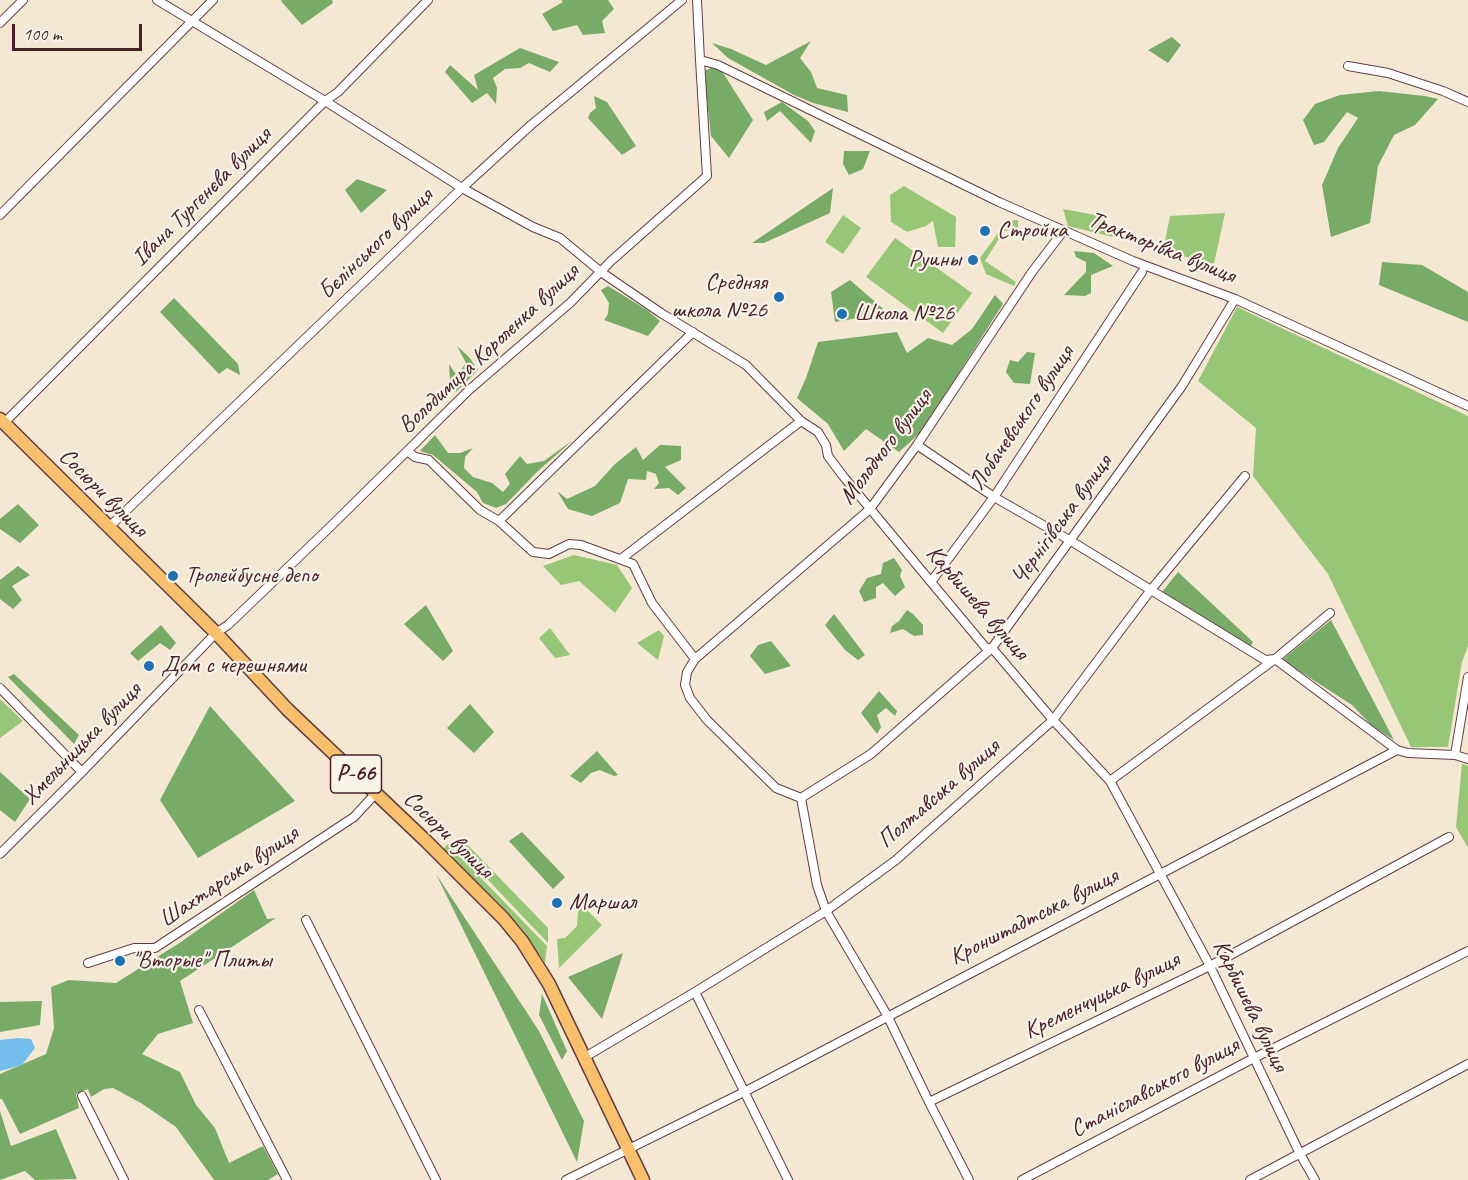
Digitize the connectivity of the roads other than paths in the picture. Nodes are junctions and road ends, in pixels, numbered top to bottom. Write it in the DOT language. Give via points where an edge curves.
graph roads {
  1 [pos="23,0"];
  2 [pos="157,0"];
  3 [pos="213,0"];
  4 [pos="428,0"];
  5 [pos="682,0"];
  6 [pos="697,0"];
  7 [pos="193,21"];
  8 [pos="0,23"];
  9 [pos="700,60"];
  10 [pos="1348,66"];
  11 [pos="325,101"];
  12 [pos="1468,102"];
  13 [pos="462,188"];
  14 [pos="0,215"];
  15 [pos="1052,224"];
  16 [pos="601,272"];
  17 [pos="1142,273"];
  18 [pos="1234,299"];
  19 [pos="693,332"];
  20 [pos="1468,406"];
  21 [pos="2,421"];
  22 [pos="801,421"];
  23 [pos="918,445"];
  24 [pos="407,451"];
  25 [pos="1245,476"];
  26 [pos="994,497"];
  27 [pos="870,509"];
  28 [pos="499,521"];
  29 [pos="108,528"];
  30 [pos="1071,541"];
  31 [pos="621,559"];
  32 [pos="931,582"];
  33 [pos="1150,591"];
  34 [pos="1330,613"];
  35 [pos="216,633"];
  36 [pos="992,648"];
  37 [pos="695,659"];
  38 [pos="1275,659"];
  39 [pos="1468,677"];
  40 [pos="0,688"];
  41 [pos="1053,720"];
  42 [pos="1397,750"];
  43 [pos="1455,755"];
  44 [pos="1468,759"];
  45 [pos="82,772"];
  46 [pos="1110,781"];
  47 [pos="376,793"];
  48 [pos="801,798"];
  49 [pos="1449,837"];
  50 [pos="0,854"];
  51 [pos="1162,873"];
  52 [pos="826,911"];
  53 [pos="306,920"];
  54 [pos="1468,951"];
  55 [pos="88,963"];
  56 [pos="1210,966"];
  57 [pos="695,992"];
  58 [pos="199,1010"];
  59 [pos="887,1016"];
  60 [pos="585,1057"];
  61 [pos="1254,1058"];
  62 [pos="1468,1064"];
  63 [pos="746,1091"];
  64 [pos="82,1096"];
  65 [pos="928,1102"];
  66 [pos="628,1149"];
  67 [pos="1300,1154"];
  68 [pos="124,1180"];
  69 [pos="287,1180"];
  70 [pos="436,1180"];
  71 [pos="566,1180"];
  72 [pos="643,1180"];
  73 [pos="788,1180"];
  74 [pos="969,1180"];
  75 [pos="1022,1180"];
  76 [pos="1250,1180"];
  77 [pos="1315,1180"];
  1 -- 8 [label="street"];
  2 -- 7 [label="street, Карбишева вулиця"];
  3 -- 7 [label="street"];
  4 -- 11 [label="street, Івана Тургенєва вулиця"];
  5 -- 13 [label="street, Бєлінського вулиця" via="531,125"];
  6 -- 9 [label="street"];
  7 -- 11 [label="street, Карбишева вулиця"];
  7 -- 14 [label="street"];
  9 -- 15 [label="street, Тракторівка вулиця" via="718,65 926,168"];
  9 -- 16 [label="street, Володимира Короленка вулиця" via="707,176"];
  10 -- 12 [label="street" via="1388,73"];
  11 -- 13 [label="street, Карбишева вулиця"];
  11 -- 21 [label="street, Івана Тургенєва вулиця"];
  13 -- 16 [label="street, Карбишева вулиця" via="560,238"];
  13 -- 29 [label="street, Бєлінського вулиця"];
  15 -- 18 [label="street, Тракторівка вулиця" via="1133,261"];
  15 -- 23 [label="street, Молодчого вулиця" via="1061,234"];
  16 -- 19 [label="street, Карбишева вулиця"];
  16 -- 24 [label="street, Володимира Короленка вулиця"];
  17 -- 26 [label="street, Лобачевського вулиця"];
  18 -- 20 [label="street, Тракторівка вулиця"];
  18 -- 30 [label="street, Чернігівська вулиця" via="1182,386"];
  19 -- 22 [label="street, Карбишева вулиця" via="746,365"];
  19 -- 28 [label="street"];
  21 -- 29 [label="main road, Сосюри вулиця / Р-66"];
  22 -- 27 [label="street, Карбишева вулиця" via="818,432 828,456"];
  22 -- 31 [label="street"];
  23 -- 26 [label="street"];
  23 -- 27 [label="street, Молодчого вулиця"];
  24 -- 28 [label="street" via="429,460 480,510"];
  24 -- 35 [label="street, Володимира Короленка вулиця"];
  25 -- 33 [label="street, Полтавська вулиця"];
  26 -- 30 [label="street"];
  26 -- 32 [label="street, Лобачевського вулиця"];
  27 -- 32 [label="street, Карбишева вулиця"];
  27 -- 37 [label="street, Молодчого вулиця"];
  28 -- 31 [label="street" via="533,552 549,554 569,544"];
  29 -- 35 [label="main road, Сосюри вулиця / Р-66"];
  30 -- 33 [label="street"];
  30 -- 36 [label="street, Чернігівська вулиця"];
  31 -- 37 [label="street" via="633,564 652,603"];
  32 -- 36 [label="street, Карбишева вулиця" via="986,648"];
  33 -- 38 [label="street" via="1265,660"];
  33 -- 41 [label="street, Полтавська вулиця"];
  34 -- 38 [label="street"];
  35 -- 45 [label="street, Хмельницька вулиця"];
  35 -- 47 [label="main road, Сосюри вулиця / Р-66" via="288,710"];
  36 -- 41 [label="street, Карбишева вулиця"];
  36 -- 48 [label="street, Чернігівська вулиця" via="871,754"];
  37 -- 48 [label="street" via="685,685 690,698 776,788"];
  38 -- 42 [label="street"];
  38 -- 46 [label="street"];
  39 -- 43 [label="street"];
  40 -- 45 [label="street"];
  41 -- 46 [label="street, Карбишева вулиця"];
  41 -- 52 [label="street, Полтавська вулиця" via="896,860"];
  42 -- 43 [label="street"];
  42 -- 51 [label="street, Кронштадтська вулиця"];
  43 -- 44 [label="street"];
  45 -- 50 [label="street, Хмельницька вулиця"];
  46 -- 51 [label="street, Карбишева вулиця"];
  47 -- 55 [label="street, Шахтарська вулиця" via="354,817 177,936 155,948 134,948"];
  47 -- 60 [label="main road, Сосюри вулиця / Р-66" via="522,941 549,984"];
  48 -- 52 [label="street" via="817,885"];
  49 -- 56 [label="street, Кременчуцька вулиця"];
  51 -- 56 [label="street, Карбишева вулиця"];
  51 -- 59 [label="street, Кронштадтська вулиця"];
  52 -- 57 [label="street, Полтавська вулиця"];
  52 -- 59 [label="street"];
  53 -- 70 [label="street"];
  54 -- 61 [label="street, Станіславського вулиця"];
  56 -- 61 [label="street, Карбишева вулиця"];
  56 -- 65 [label="street, Кременчуцька вулиця"];
  57 -- 60 [label="street, Полтавська вулиця"];
  57 -- 63 [label="street"];
  58 -- 69 [label="street"];
  59 -- 63 [label="street, Кронштадтська вулиця"];
  59 -- 65 [label="street"];
  60 -- 66 [label="main road, Сосюри вулиця / Р-66"];
  61 -- 67 [label="street, Карбишева вулиця"];
  61 -- 75 [label="street, Станіславського вулиця"];
  62 -- 67 [label="street"];
  63 -- 66 [label="street, Кронштадтська вулиця"];
  63 -- 73 [label="street"];
  64 -- 68 [label="street"];
  65 -- 74 [label="street"];
  66 -- 71 [label="street, Кронштадтська вулиця"];
  66 -- 72 [label="main road, Сосюри вулиця / Р-66"];
  67 -- 76 [label="street"];
  67 -- 77 [label="street, Карбишева вулиця"];
}
